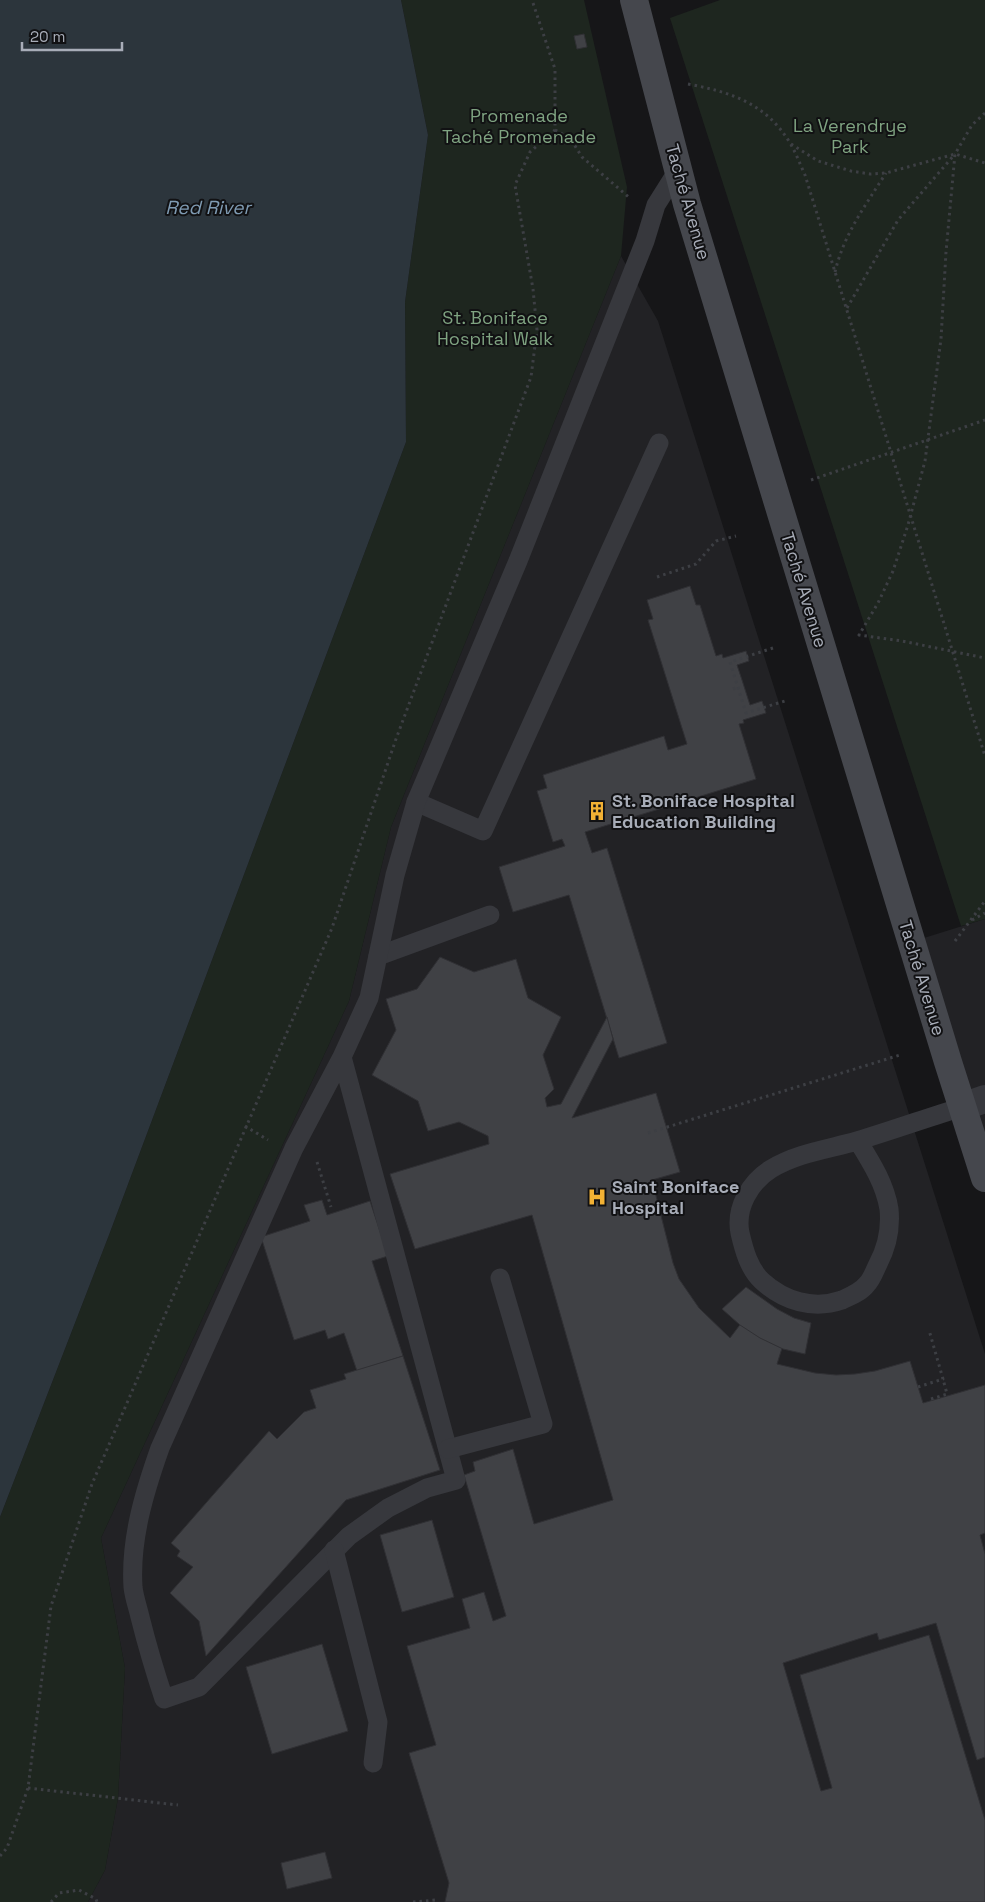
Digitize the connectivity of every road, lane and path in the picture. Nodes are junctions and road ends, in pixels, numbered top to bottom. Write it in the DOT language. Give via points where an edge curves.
graph roads {
  1 [pos="532,0"];
  2 [pos="634,0"];
  3 [pos="685,83"];
  4 [pos="985,113"];
  5 [pos="555,130"];
  6 [pos="790,143"];
  7 [pos="955,154"];
  8 [pos="985,163"];
  9 [pos="678,170"];
  10 [pos="886,173"];
  11 [pos="656,205"];
  12 [pos="835,273"];
  13 [pos="846,309"];
  14 [pos="985,420"];
  15 [pos="928,440"];
  16 [pos="659,443"];
  17 [pos="891,452"];
  18 [pos="811,480"];
  19 [pos="910,516"];
  20 [pos="736,536"];
  21 [pos="657,577"];
  22 [pos="773,648"];
  23 [pos="952,651"];
  24 [pos="985,658"];
  25 [pos="738,688"];
  26 [pos="733,689"];
  27 [pos="788,700"];
  28 [pos="985,756"];
  29 [pos="416,802"];
  30 [pos="985,901"];
  31 [pos="985,913"];
  32 [pos="490,915"];
  33 [pos="970,920"];
  34 [pos="955,941"];
  35 [pos="378,956"];
  36 [pos="900,1055"];
  37 [pos="342,1057"];
  38 [pos="973,1103"];
  39 [pos="246,1126"];
  40 [pos="648,1133"];
  41 [pos="858,1140"];
  42 [pos="275,1145"];
  43 [pos="316,1160"];
  44 [pos="985,1178"];
  45 [pos="331,1207"];
  46 [pos="500,1278"];
  47 [pos="928,1330"];
  48 [pos="943,1379"];
  49 [pos="918,1387"];
  50 [pos="931,1399"];
  51 [pos="448,1449"];
  52 [pos="334,1550"];
  53 [pos="373,1763"];
  54 [pos="28,1788"];
  55 [pos="178,1805"];
  56 [pos="0,1856"];
  57 [pos="436,1900"];
  58 [pos="51,1902"];
  59 [pos="97,1902"];
  60 [pos="413,1902"];
  1 -- 5 [label="path" via="556,69"];
  2 -- 9 [label="street, Taché Avenue"];
  3 -- 6 [label="path" via="732,94 754,105 775,122"];
  4 -- 7 [label="path" via="972,125"];
  5 -- 11 [label="path" via="570,138 582,157 634,201"];
  5 -- 39 [label="path" via="530,152 515,186 538,330 531,377 396,739 332,928"];
  6 -- 10 [label="path" via="818,161 870,174"];
  6 -- 12 [label="path" via="804,175"];
  7 -- 8 [label="path"];
  7 -- 10 [label="path"];
  7 -- 13 [label="path" via="898,220"];
  7 -- 15 [label="path" via="941,339"];
  9 -- 11 [label="lane"];
  9 -- 38 [label="street, Taché Avenue"];
  10 -- 12 [label="path" via="852,227 840,251"];
  11 -- 29 [label="lane" via="518,561"];
  12 -- 13 [label="path"];
  13 -- 17 [label="path"];
  14 -- 15 [label="path"];
  15 -- 17 [label="path"];
  15 -- 19 [label="path"];
  16 -- 29 [label="lane" via="483,830"];
  17 -- 18 [label="path"];
  17 -- 19 [label="path"];
  19 -- 23 [label="path"];
  19 -- 23 [label="path" via="893,571 859,635"];
  20 -- 21 [label="path" via="716,540 696,564"];
  22 -- 25 [label="path" via="730,662"];
  23 -- 24 [label="path"];
  23 -- 28 [label="path"];
  25 -- 26 [label="path"];
  25 -- 27 [label="path" via="746,713"];
  29 -- 35 [label="lane" via="395,876"];
  30 -- 33 [label="path"];
  31 -- 33 [label="path"];
  32 -- 35 [label="lane"];
  33 -- 34 [label="path"];
  35 -- 37 [label="lane" via="369,998"];
  36 -- 40 [label="path"];
  37 -- 51 [label="lane"];
  37 -- 52 [label="lane" via="294,1148 150,1476 135,1538 133,1590 164,1699 199,1687"];
  38 -- 41 [label="lane"];
  38 -- 44 [label="street, Taché Avenue"];
  39 -- 42 [label="path"];
  39 -- 54 [label="path" via="92,1484 51,1606"];
  41 -- 41 [label="lane" via="789,1160 770,1170 744,1198 739,1228 750,1264 761,1280 792,1300 813,1305 829,1304 856,1294 868,1284 882,1258 888,1238 888,1207 877,1172"];
  43 -- 45 [label="path"];
  46 -- 51 [label="lane" via="543,1424"];
  47 -- 48 [label="path"];
  48 -- 49 [label="path"];
  48 -- 50 [label="path" via="947,1394"];
  51 -- 52 [label="lane" via="456,1480 427,1488 388,1508"];
  52 -- 53 [label="lane" via="378,1722"];
  54 -- 55 [label="path"];
  54 -- 56 [label="path" via="7,1848"];
  57 -- 60 [label="path"];
  58 -- 59 [label="path" via="58,1892 79,1890 96,1898"];
}
